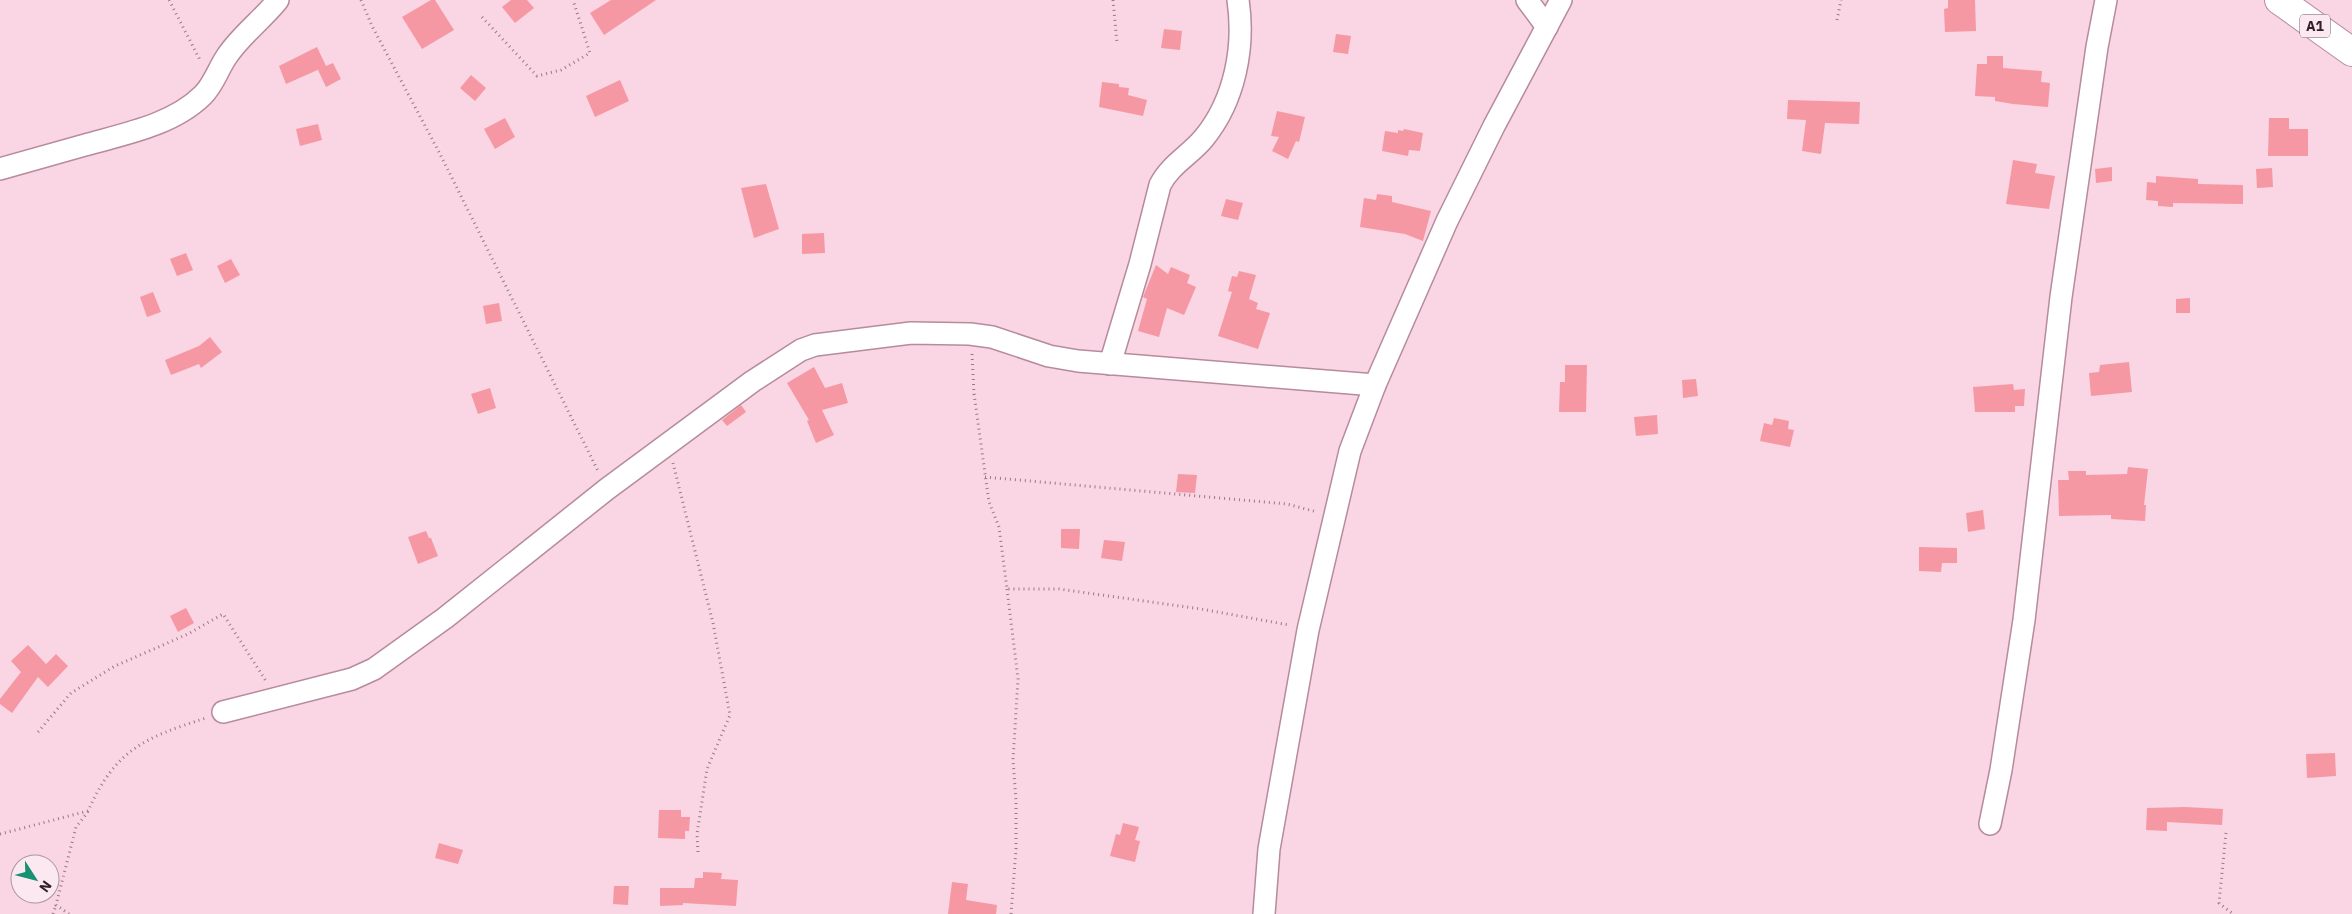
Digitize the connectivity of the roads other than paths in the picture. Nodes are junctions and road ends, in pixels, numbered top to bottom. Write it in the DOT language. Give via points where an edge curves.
graph roads {
  1 [pos="278,0"];
  2 [pos="1238,0"];
  3 [pos="1528,0"];
  4 [pos="1561,0"];
  5 [pos="2106,0"];
  6 [pos="2293,4"];
  7 [pos="1547,27"];
  8 [pos="2352,52"];
  9 [pos="0,169"];
  10 [pos="1110,364"];
  11 [pos="1375,385"];
  12 [pos="223,712"];
  13 [pos="1990,824"];
  14 [pos="1264,914"];
  1 -- 9 [label="street" via="239,40 204,95 189,107 132,132"];
  2 -- 10 [label="street" via="1242,24 1235,75 1205,137 1165,174 1160,185"];
  3 -- 7 [label="street"];
  4 -- 7 [label="street"];
  5 -- 13 [label="street" via="2061,298 2024,620 2002,770"];
  6 -- 8 [label="highway, A1"];
  7 -- 11 [label="street" via="1447,221"];
  10 -- 11 [label="street"];
  10 -- 12 [label="street" via="1049,356 992,337 970,334 911,333 815,345 784,360 668,443 445,618 374,669 352,679"];
  11 -- 14 [label="street" via="1350,452 1308,630 1269,849"];
}
